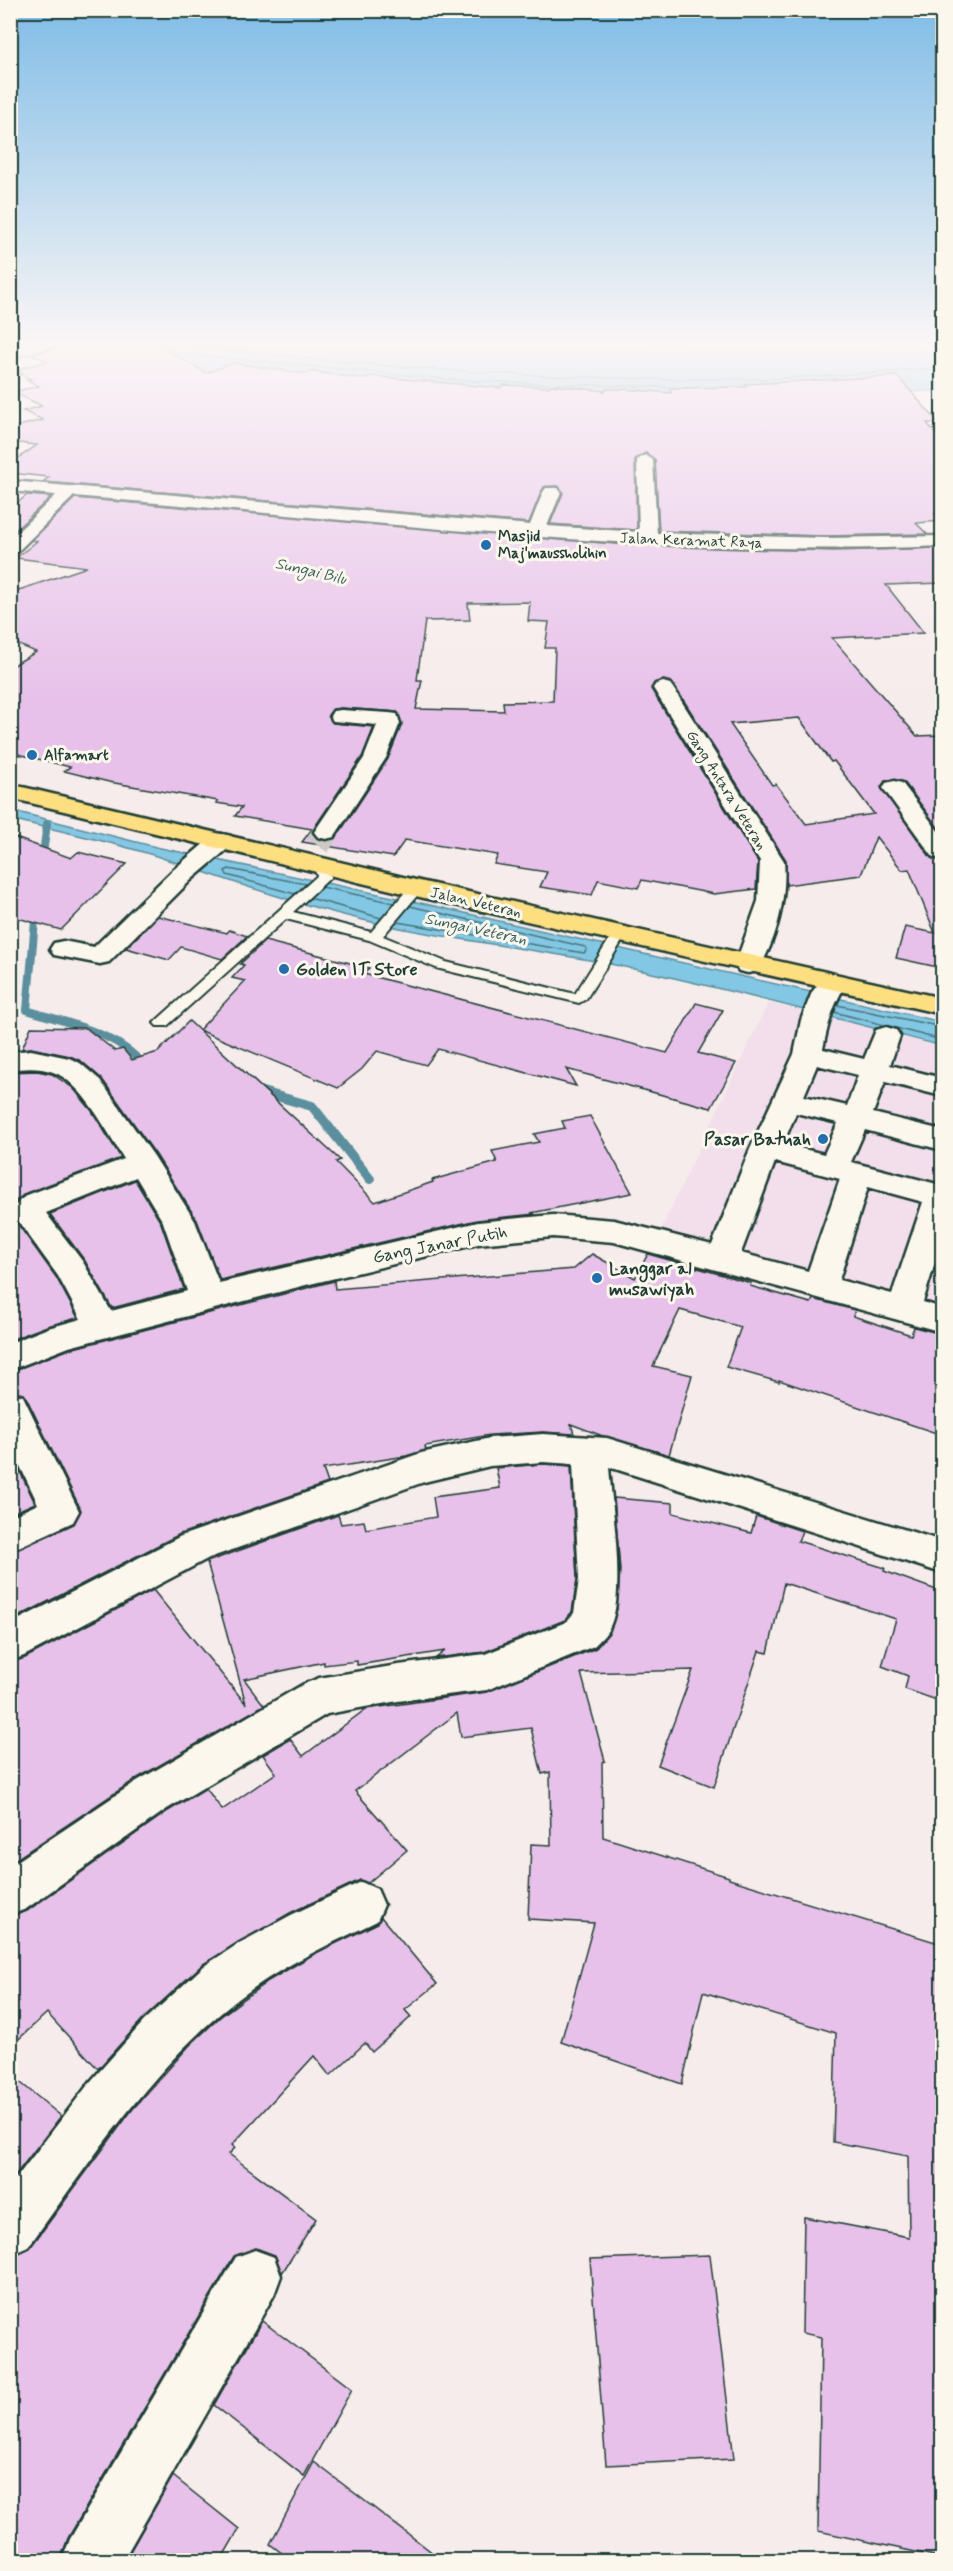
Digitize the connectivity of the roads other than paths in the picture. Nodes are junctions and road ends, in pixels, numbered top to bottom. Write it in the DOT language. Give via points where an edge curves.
graph roads {
  1 [pos="645,462"];
  2 [pos="10,486"];
  3 [pos="71,490"];
  4 [pos="552,492"];
  5 [pos="536,531"];
  6 [pos="648,539"];
  7 [pos="942,541"];
  8 [pos="10,549"];
  9 [pos="663,688"];
  10 [pos="341,716"];
  11 [pos="894,788"];
  12 [pos="10,791"];
  13 [pos="215,847"];
  14 [pos="942,852"];
  15 [pos="318,856"];
  16 [pos="410,895"];
  17 [pos="288,912"];
  18 [pos="374,937"];
  19 [pos="615,941"];
  20 [pos="63,949"];
  21 [pos="748,964"];
  22 [pos="830,988"];
  23 [pos="942,1006"];
  24 [pos="162,1023"];
  25 [pos="886,1036"];
  26 [pos="808,1054"];
  27 [pos="10,1061"];
  28 [pos="874,1070"];
  29 [pos="942,1087"];
  30 [pos="787,1101"];
  31 [pos="856,1118"];
  32 [pos="942,1140"];
  33 [pos="765,1149"];
  34 [pos="143,1163"];
  35 [pos="845,1170"];
  36 [pos="942,1195"];
  37 [pos="722,1260"];
  38 [pos="820,1286"];
  39 [pos="204,1299"];
  40 [pos="904,1308"];
  41 [pos="942,1320"];
  42 [pos="102,1326"];
  43 [pos="10,1357"];
  44 [pos="10,1406"];
  45 [pos="590,1451"];
  46 [pos="10,1535"];
  47 [pos="942,1557"];
  48 [pos="10,1644"];
  49 [pos="10,1893"];
  50 [pos="361,1905"];
  51 [pos="10,2229"];
  52 [pos="255,2276"];
  53 [pos="92,2560"];
  1 -- 6 [label="street"];
  2 -- 3 [label="street, Jalan Keramat Raya"];
  3 -- 5 [label="street, Jalan Keramat Raya"];
  3 -- 8 [label="street"];
  4 -- 5 [label="street"];
  5 -- 6 [label="street, Jalan Keramat Raya"];
  6 -- 7 [label="street, Jalan Keramat Raya" via="842,544"];
  9 -- 21 [label="street, Gang Antara Veteran" via="772,861 771,907"];
  10 -- 15 [label="street" via="389,719 389,723 375,758"];
  11 -- 14 [label="street"];
  12 -- 13 [label="main road, Jalan Veteran"];
  13 -- 15 [label="main road, Jalan Veteran"];
  13 -- 20 [label="street" via="100,956"];
  15 -- 16 [label="main road, Jalan Veteran"];
  15 -- 17 [label="lane"];
  16 -- 18 [label="lane"];
  16 -- 19 [label="main road, Jalan Veteran"];
  17 -- 18 [label="lane"];
  17 -- 24 [label="lane"];
  18 -- 19 [label="lane" via="441,965 579,999"];
  19 -- 21 [label="main road, Jalan Veteran"];
  21 -- 22 [label="main road, Jalan Veteran"];
  22 -- 23 [label="main road, Jalan Veteran"];
  22 -- 26 [label="street" via="815,1020"];
  25 -- 28 [label="street"];
  26 -- 28 [label="street"];
  26 -- 30 [label="street"];
  27 -- 34 [label="street" via="38,1059 70,1069 90,1086"];
  28 -- 29 [label="street"];
  28 -- 31 [label="street"];
  30 -- 31 [label="street"];
  30 -- 33 [label="street"];
  31 -- 32 [label="street"];
  31 -- 35 [label="street"];
  33 -- 35 [label="street"];
  33 -- 37 [label="street"];
  34 -- 39 [label="street" via="179,1221 204,1288"];
  34 -- 42 [label="street" via="30,1209"];
  35 -- 36 [label="street"];
  35 -- 38 [label="street"];
  36 -- 40 [label="street"];
  37 -- 38 [label="street, Gang Janar Putih"];
  37 -- 39 [label="street, Gang Janar Putih" via="614,1231 553,1226 478,1233"];
  38 -- 40 [label="street, Gang Janar Putih"];
  39 -- 42 [label="street, Gang Janar Putih"];
  40 -- 41 [label="street, Gang Janar Putih"];
  42 -- 43 [label="street, Gang Janar Putih"];
  44 -- 46 [label="street" via="60,1511"];
  45 -- 47 [label="street" via="606,1452"];
  45 -- 48 [label="street" via="543,1448 490,1452 421,1468 333,1497 195,1547"];
  45 -- 49 [label="street" via="598,1591 592,1622 580,1634 487,1672 319,1697 152,1795"];
  50 -- 51 [label="street" via="289,1940 223,1982 168,2030 116,2086"];
  52 -- 53 [label="street"];
}
